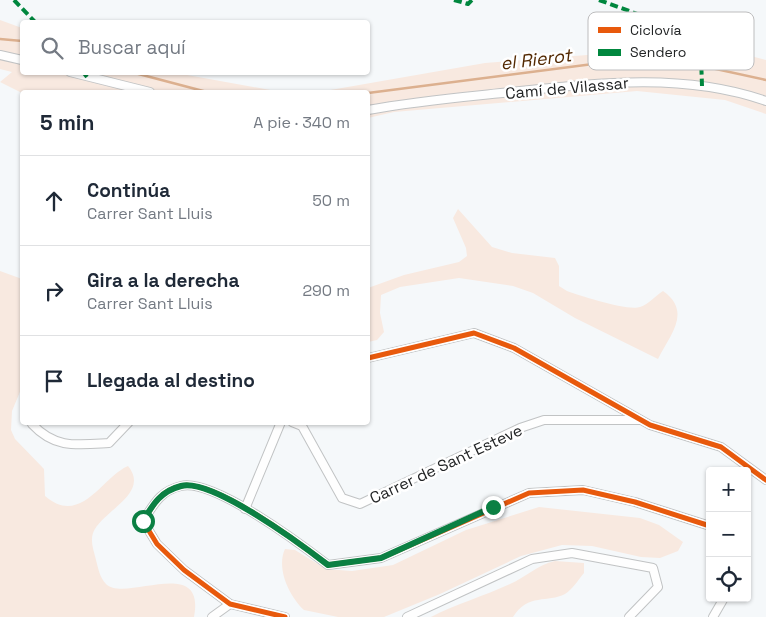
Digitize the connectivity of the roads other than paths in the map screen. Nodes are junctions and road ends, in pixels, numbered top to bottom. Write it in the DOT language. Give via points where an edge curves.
graph roads {
  1 [pos="0,55"];
  2 [pos="20,60"];
  3 [pos="82,75"];
  4 [pos="142,90"];
  5 [pos="766,100"];
  6 [pos="370,110"];
  7 [pos="370,358"];
  8 [pos="642,420"];
  9 [pos="33,425"];
  10 [pos="127,425"];
  11 [pos="280,425"];
  12 [pos="300,425"];
  13 [pos="766,480"];
  14 [pos="245,509"];
  15 [pos="706,525"];
  16 [pos="722,602"];
  17 [pos="230,604"];
  18 [pos="212,617"];
  19 [pos="285,617"];
  20 [pos="407,617"];
  21 [pos="629,617"];
  22 [pos="713,617"];
  1 -- 2 [label="street"];
  3 -- 4 [label="street"];
  5 -- 6 [label="street, Camí de Vilassar" via="702,86 612,82 404,103"];
  7 -- 8 [label="street" via="474,333 514,348"];
  8 -- 12 [label="street, Carrer de Sant Esteve" via="544,420 520,428 360,504 342,498"];
  8 -- 13 [label="street" via="721,447"];
  9 -- 10 [label="street" via="44,437 69,445 109,443"];
  11 -- 14 [label="street"];
  14 -- 15 [label="street" via="291,537 328,565 381,558 529,493 583,490"];
  14 -- 17 [label="street" via="214,491 182,485 158,497 143,521 157,544 177,564"];
  16 -- 22 [label="street"];
  17 -- 18 [label="street"];
  17 -- 19 [label="street"];
  20 -- 21 [label="street" via="532,559 572,553 652,568 658,587"];
}
